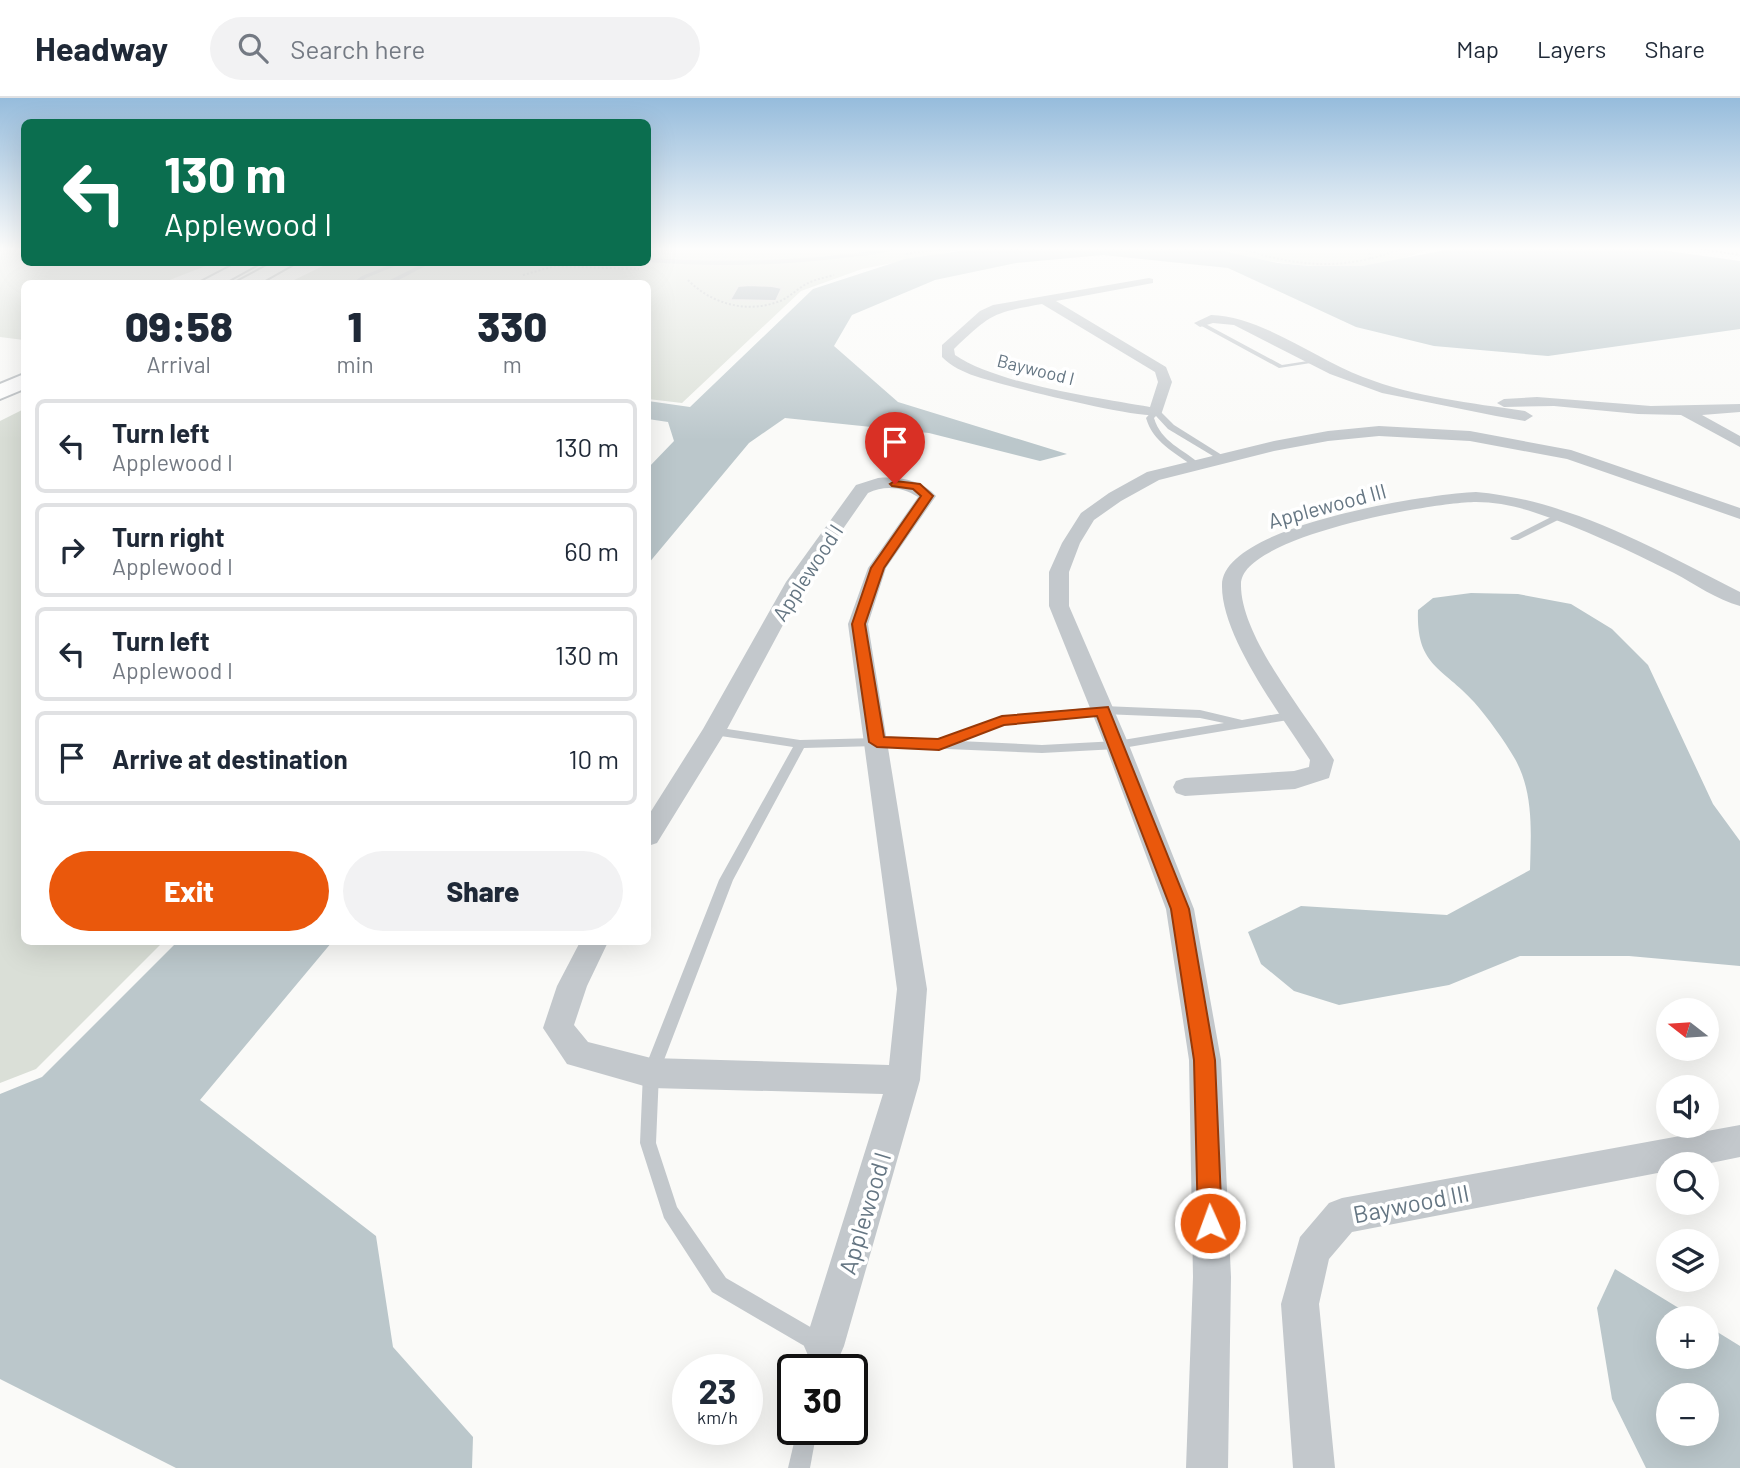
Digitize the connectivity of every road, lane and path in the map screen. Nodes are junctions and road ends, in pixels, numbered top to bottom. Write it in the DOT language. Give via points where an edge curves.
graph roads {
  1 [pos="986,313"];
  2 [pos="1066,313"];
  3 [pos="1200,323"];
  4 [pos="1314,362"];
  5 [pos="21,363"];
  6 [pos="0,373"];
  7 [pos="21,383"];
  8 [pos="0,393"];
  9 [pos="1534,402"];
  10 [pos="1740,408"];
  11 [pos="1493,411"];
  12 [pos="1156,412"];
  13 [pos="1686,412"];
  14 [pos="1525,416"];
  15 [pos="1494,440"];
  16 [pos="1740,442"];
  17 [pos="1535,447"];
  18 [pos="1221,457"];
  19 [pos="1196,464"];
  20 [pos="1740,514"];
  21 [pos="1557,517"];
  22 [pos="1515,538"];
  23 [pos="1740,600"];
  24 [pos="1103,710"];
  25 [pos="1294,715"];
  26 [pos="1244,723"];
  27 [pos="714,731"];
  28 [pos="877,742"];
  29 [pos="800,744"];
  30 [pos="939,745"];
  31 [pos="1117,745"];
  32 [pos="1185,787"];
  33 [pos="651,831"];
  34 [pos="592,945"];
  35 [pos="651,1073"];
  36 [pos="904,1080"];
  37 [pos="1740,1141"];
  38 [pos="815,1354"];
  39 [pos="822,1354"];
  40 [pos="804,1445"];
  41 [pos="799,1468"];
  42 [pos="1207,1468"];
  43 [pos="1314,1468"];
  1 -- 12 [label="street, Baywood I" via="947,348 949,357 962,367 1091,401"];
  2 -- 12 [label="street" via="1161,370 1165,382"];
  3 -- 4 [label="street" via="1229,318"];
  3 -- 4 [label="lane" via="1280,367"];
  4 -- 11 [label="street" via="1387,391"];
  5 -- 6 [label="main road"];
  7 -- 8 [label="main road"];
  9 -- 11 [label="street" via="1502,403"];
  9 -- 13 [label="street"];
  9 -- 14 [label="street"];
  10 -- 13 [label="street"];
  11 -- 14 [label="street"];
  11 -- 15 [label="street"];
  12 -- 18 [label="lane, Baywood I" via="1171,427"];
  12 -- 19 [label="lane" via="1150,418 1158,437"];
  13 -- 16 [label="street"];
  14 -- 17 [label="street"];
  15 -- 17 [label="street"];
  15 -- 18 [label="street" via="1379,431"];
  17 -- 20 [label="street" via="1618,470"];
  18 -- 19 [label="street"];
  19 -- 24 [label="street" via="1153,476 1087,517 1059,572 1059,606"];
  21 -- 22 [label="lane"];
  21 -- 23 [label="street, Applewood III"];
  21 -- 25 [label="street, Applewood III" via="1502,499 1450,499 1352,518 1273,541 1244,558 1230,580 1233,603 1244,636"];
  24 -- 26 [label="lane" via="1200,713"];
  24 -- 30 [label="lane" via="1002,721"];
  24 -- 31 [label="street"];
  25 -- 26 [label="lane"];
  25 -- 32 [label="street, Applewood III" via="1322,760 1320,772 1295,780"];
  26 -- 31 [label="lane"];
  27 -- 28 [label="street, Applewood I" via="796,582 862,489 875,482 916,486 927,496 877,568 858,624"];
  27 -- 29 [label="lane"];
  27 -- 33 [label="street, Applewood I"];
  28 -- 29 [label="lane"];
  28 -- 30 [label="lane"];
  28 -- 36 [label="street, Applewood I" via="912,989"];
  29 -- 35 [label="lane, Applewood I" via="726,880"];
  30 -- 31 [label="lane" via="1042,749"];
  31 -- 42 [label="street" via="1180,909 1205,1060 1212,1277"];
  34 -- 35 [label="street" via="558,1028 578,1054"];
  35 -- 36 [label="street"];
  35 -- 38 [label="lane, Applewood I" via="648,1143 670,1212 719,1285"];
  36 -- 39 [label="street, Applewood I"];
  37 -- 43 [label="street, Baywood III" via="1342,1216 1313,1250 1300,1304"];
  40 -- 41 [label="lane"];
}
